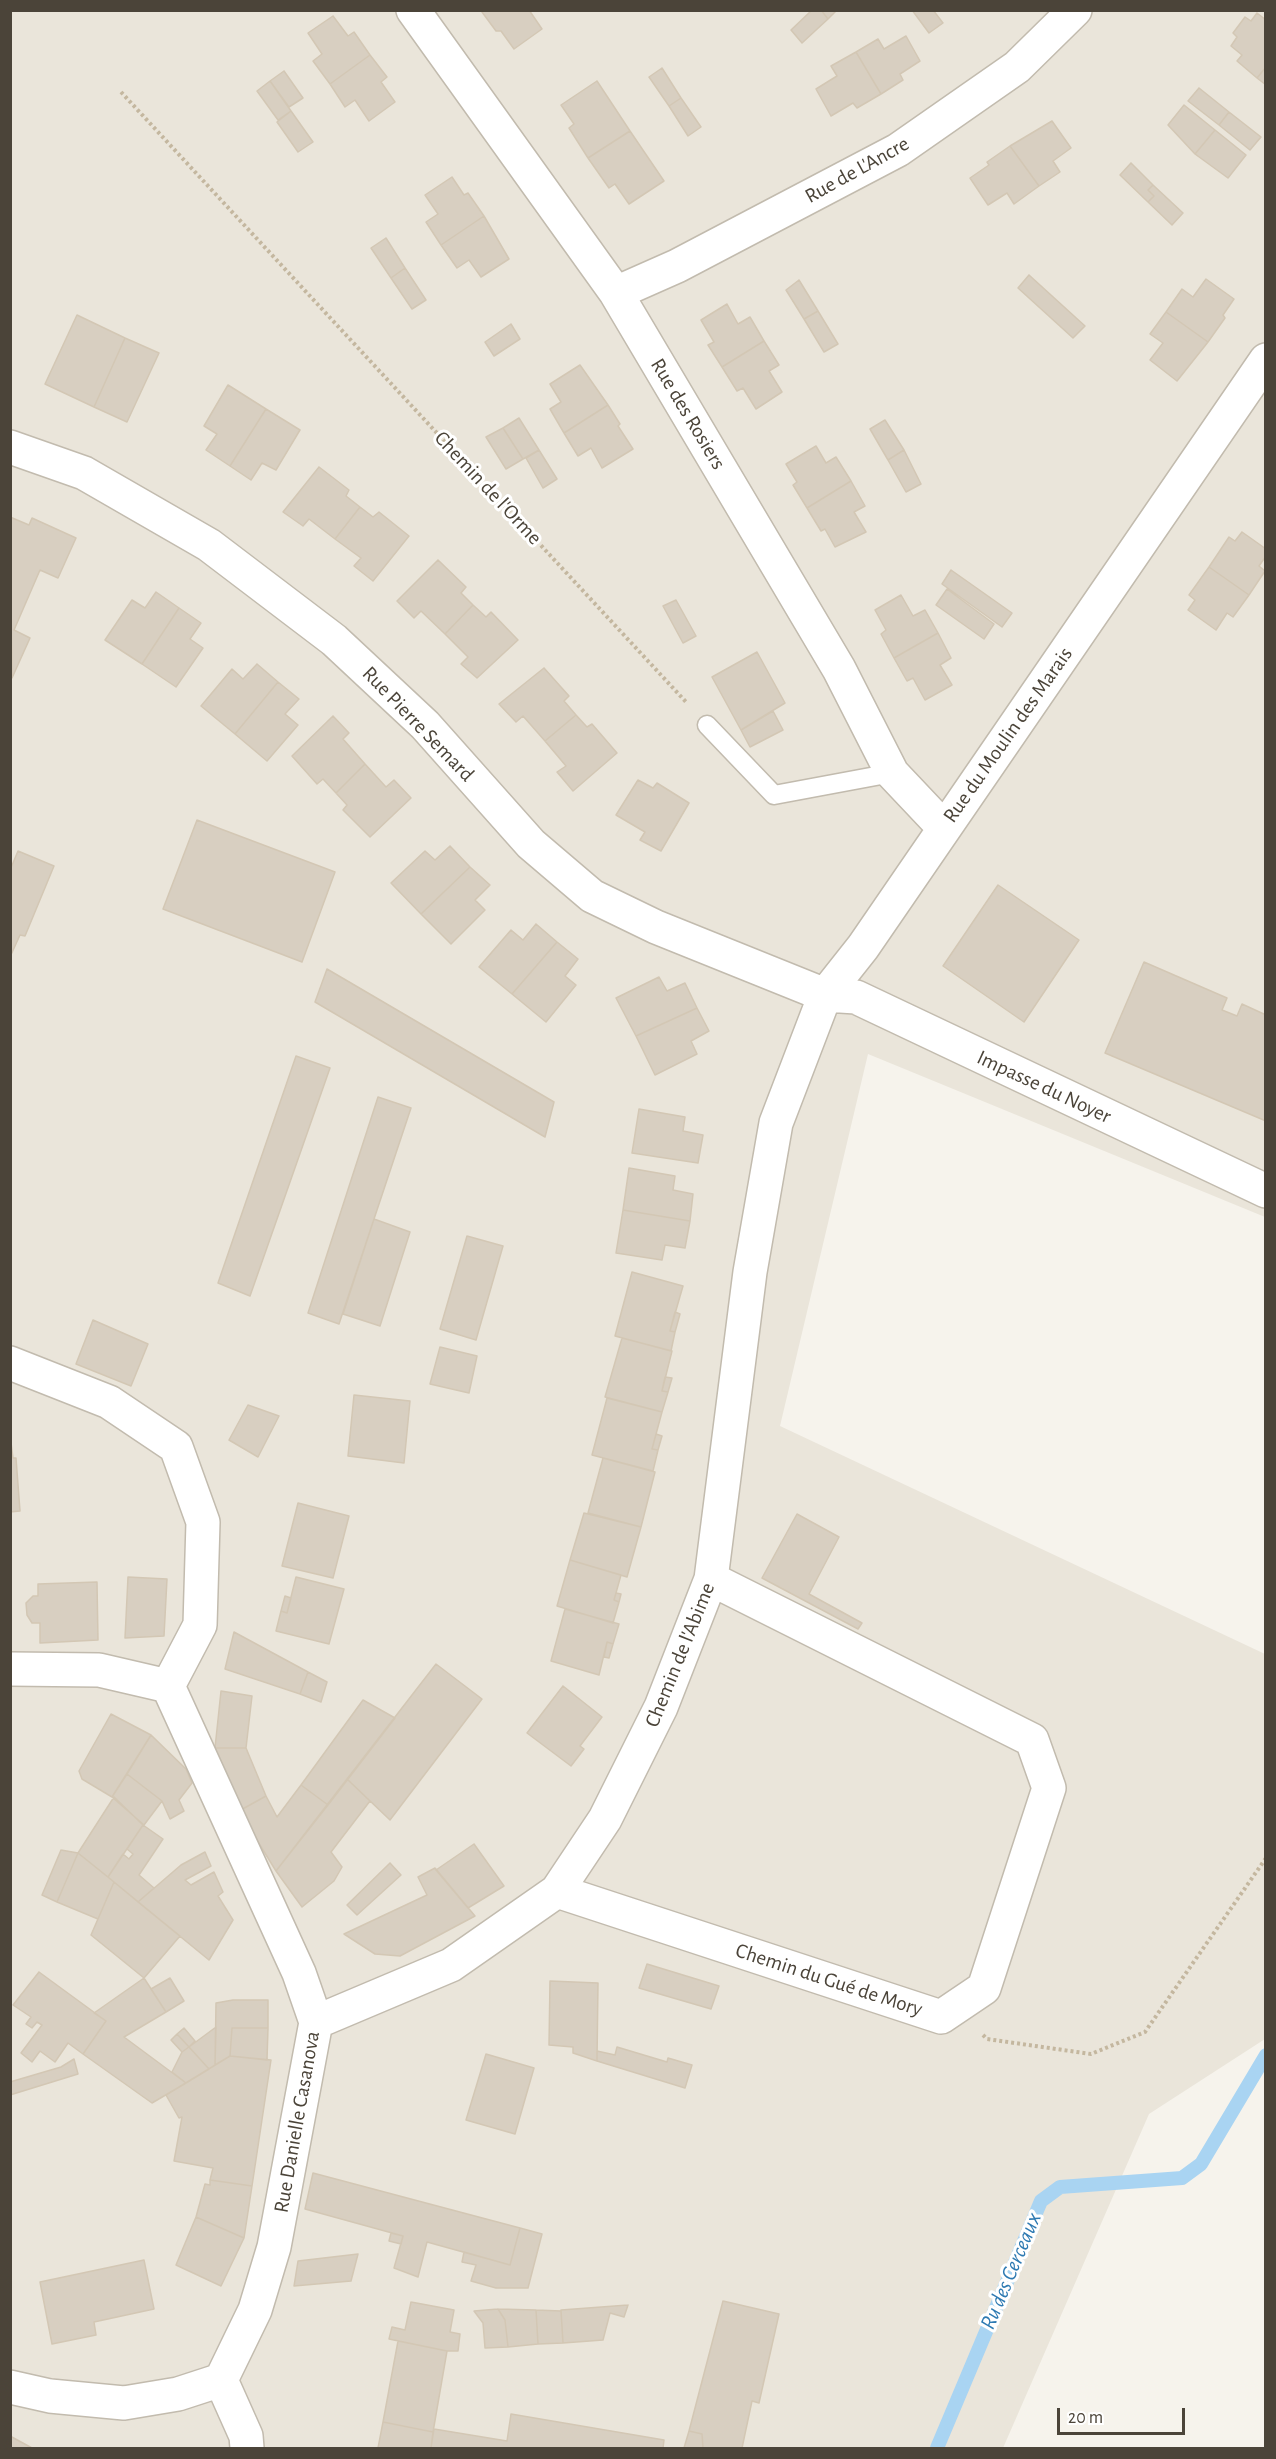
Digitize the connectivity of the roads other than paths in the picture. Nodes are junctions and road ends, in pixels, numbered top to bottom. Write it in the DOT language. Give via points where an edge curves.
graph roads {
  1 [pos="413,10"];
  2 [pos="1075,10"];
  3 [pos="616,293"];
  4 [pos="1266,360"];
  5 [pos="10,447"];
  6 [pos="707,725"];
  7 [pos="892,773"];
  8 [pos="944,828"];
  9 [pos="825,995"];
  10 [pos="776,1123"];
  11 [pos="1264,1186"];
  12 [pos="10,1363"];
  13 [pos="711,1579"];
  14 [pos="10,1669"];
  15 [pos="168,1686"];
  16 [pos="557,1891"];
  17 [pos="316,2022"];
  18 [pos="220,2380"];
  19 [pos="10,2387"];
  20 [pos="247,2448"];
  1 -- 3 [label="street, Rue des Rosiers"];
  2 -- 3 [label="street, Rue de L'Ancre" via="1017,67 898,150 677,266"];
  3 -- 7 [label="street, Rue des Rosiers" via="839,669"];
  4 -- 8 [label="street, Rue du Moulin des Marais"];
  5 -- 9 [label="street, Rue Pierre Semard" via="84,473 209,545 325,633 425,725 531,844 592,896 656,927"];
  6 -- 7 [label="lane" via="774,795"];
  7 -- 8 [label="street, Rue des Rosiers"];
  8 -- 9 [label="street, Rue du Moulin des Marais" via="863,947"];
  9 -- 10 [label="street, Rue du Moulin des Marais"];
  9 -- 11 [label="street, Impasse du Noyer" via="856,997"];
  10 -- 13 [label="street, Chemin de l'Abime" via="750,1272"];
  12 -- 15 [label="street" via="109,1402 176,1447 203,1522 201,1614 200,1625"];
  13 -- 16 [label="street, Chemin de l'Abime" via="661,1707 605,1819"];
  13 -- 16 [label="street, Chemin du Gué de Mory" via="1032,1740 1049,1788 984,1988 941,2017"];
  14 -- 15 [label="street" via="99,1670"];
  15 -- 17 [label="street, Rue Danielle Casanova" via="299,1973"];
  16 -- 17 [label="street, Chemin de l'Abime" via="451,1965"];
  17 -- 18 [label="street, Rue Danielle Casanova" via="274,2247 255,2310"];
  18 -- 19 [label="street" via="178,2394 124,2403 50,2396"];
  18 -- 20 [label="street" via="246,2436"];
}
